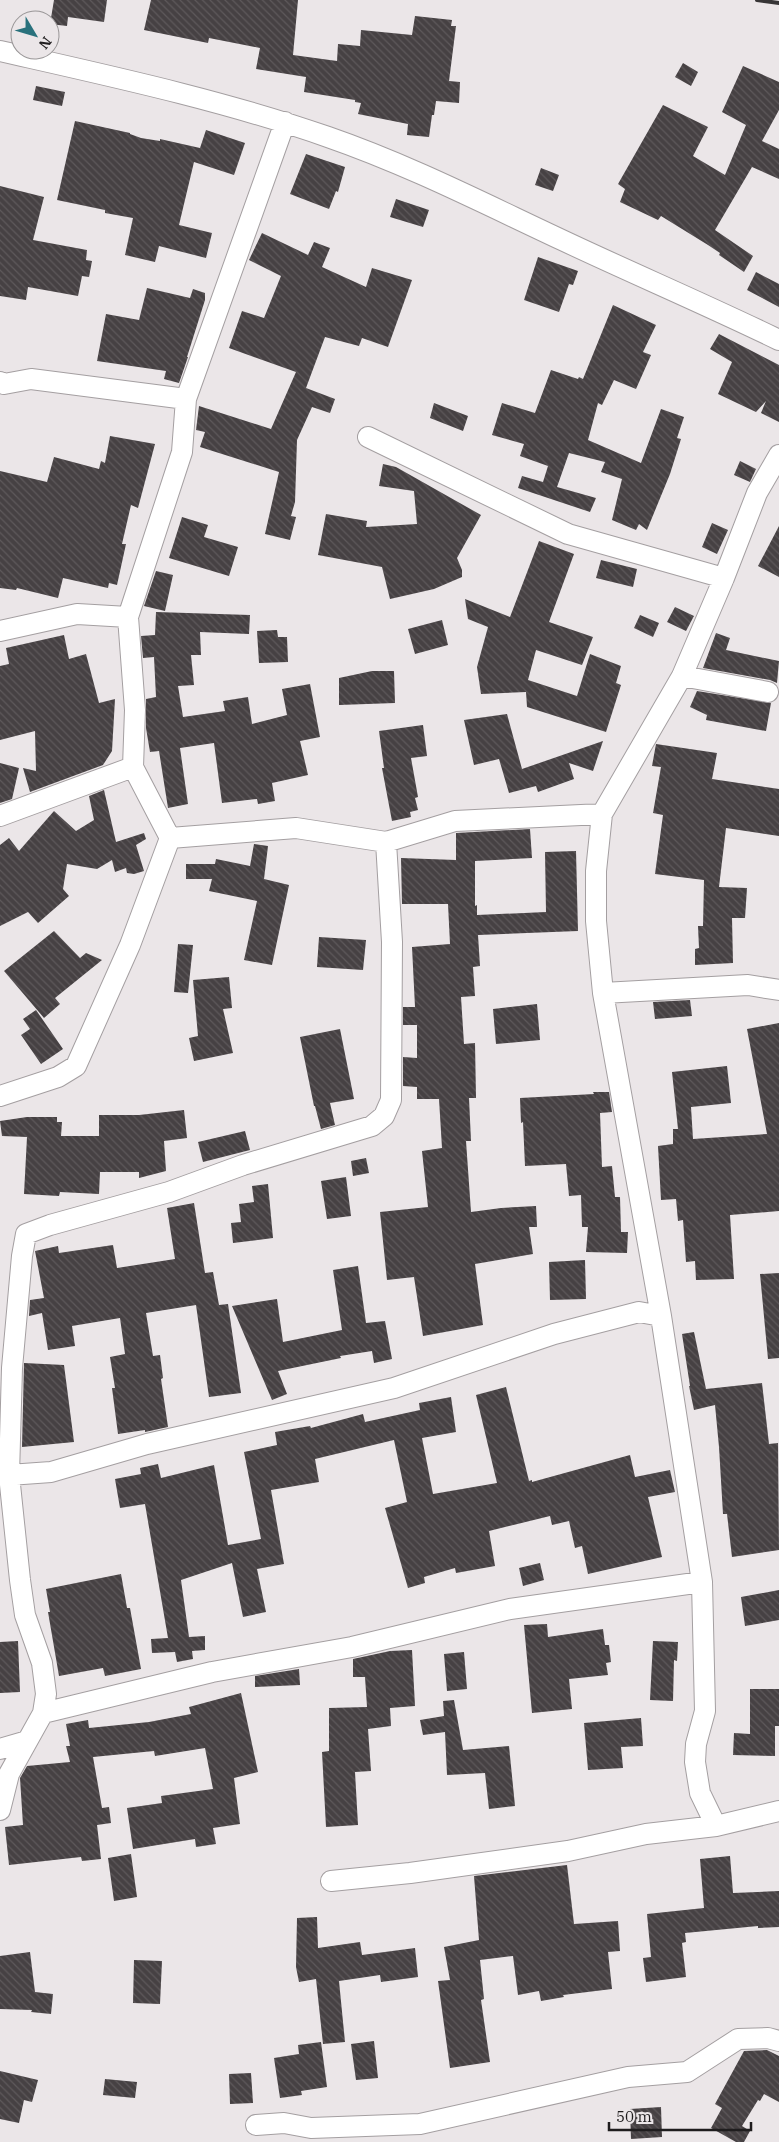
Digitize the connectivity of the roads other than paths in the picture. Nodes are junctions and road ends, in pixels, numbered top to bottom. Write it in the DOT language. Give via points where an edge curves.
graph roads {
  1 [pos="0,51"];
  2 [pos="285,122"];
  3 [pos="779,339"];
  4 [pos="0,382"];
  5 [pos="186,399"];
  6 [pos="368,437"];
  7 [pos="779,455"];
  8 [pos="724,578"];
  9 [pos="128,617"];
  10 [pos="0,631"];
  11 [pos="682,676"];
  12 [pos="768,692"];
  13 [pos="133,767"];
  14 [pos="602,814"];
  15 [pos="0,816"];
  16 [pos="170,838"];
  17 [pos="386,842"];
  18 [pos="779,990"];
  19 [pos="603,993"];
  20 [pos="0,1096"];
  21 [pos="661,1316"];
  22 [pos="10,1475"];
  23 [pos="702,1582"];
  24 [pos="43,1713"];
  25 [pos="27,1741"];
  26 [pos="0,1749"];
  27 [pos="0,1810"];
  28 [pos="779,1811"];
  29 [pos="716,1826"];
  30 [pos="331,1881"];
  31 [pos="779,2041"];
  32 [pos="256,2125"];
  1 -- 2 [label="street"];
  2 -- 3 [label="street" via="423,175"];
  2 -- 5 [label="street"];
  4 -- 5 [label="street" via="31,378"];
  5 -- 9 [label="street" via="182,452"];
  6 -- 8 [label="street" via="568,534"];
  7 -- 8 [label="street" via="757,493"];
  8 -- 11 [label="street"];
  9 -- 10 [label="street" via="77,614"];
  9 -- 13 [label="street" via="135,710"];
  11 -- 12 [label="street"];
  11 -- 14 [label="street"];
  13 -- 15 [label="street"];
  13 -- 16 [label="street"];
  14 -- 17 [label="street" via="455,821"];
  14 -- 19 [label="street" via="595,900"];
  16 -- 17 [label="street" via="296,828"];
  16 -- 20 [label="street" via="130,945 76,1066 58,1077"];
  17 -- 22 [label="street" via="392,942 391,1100 384,1116 372,1126 243,1165 169,1192 26,1234 12,1368"];
  18 -- 19 [label="street" via="748,985"];
  19 -- 21 [label="street"];
  21 -- 22 [label="street" via="639,1312 554,1334 394,1388 147,1444 51,1472"];
  21 -- 23 [label="street"];
  22 -- 24 [label="street" via="25,1615 42,1663 46,1694"];
  23 -- 24 [label="street" via="510,1609 352,1647 212,1672"];
  23 -- 29 [label="street" via="705,1712 696,1744 695,1762 700,1793"];
  24 -- 25 [label="street"];
  25 -- 26 [label="street"];
  25 -- 27 [label="street" via="9,1774"];
  28 -- 29 [label="street"];
  29 -- 30 [label="street" via="646,1834 568,1851 438,1870"];
  31 -- 32 [label="street" via="738,2039 687,2072 628,2077 420,2124 310,2128 284,2123"];
}
